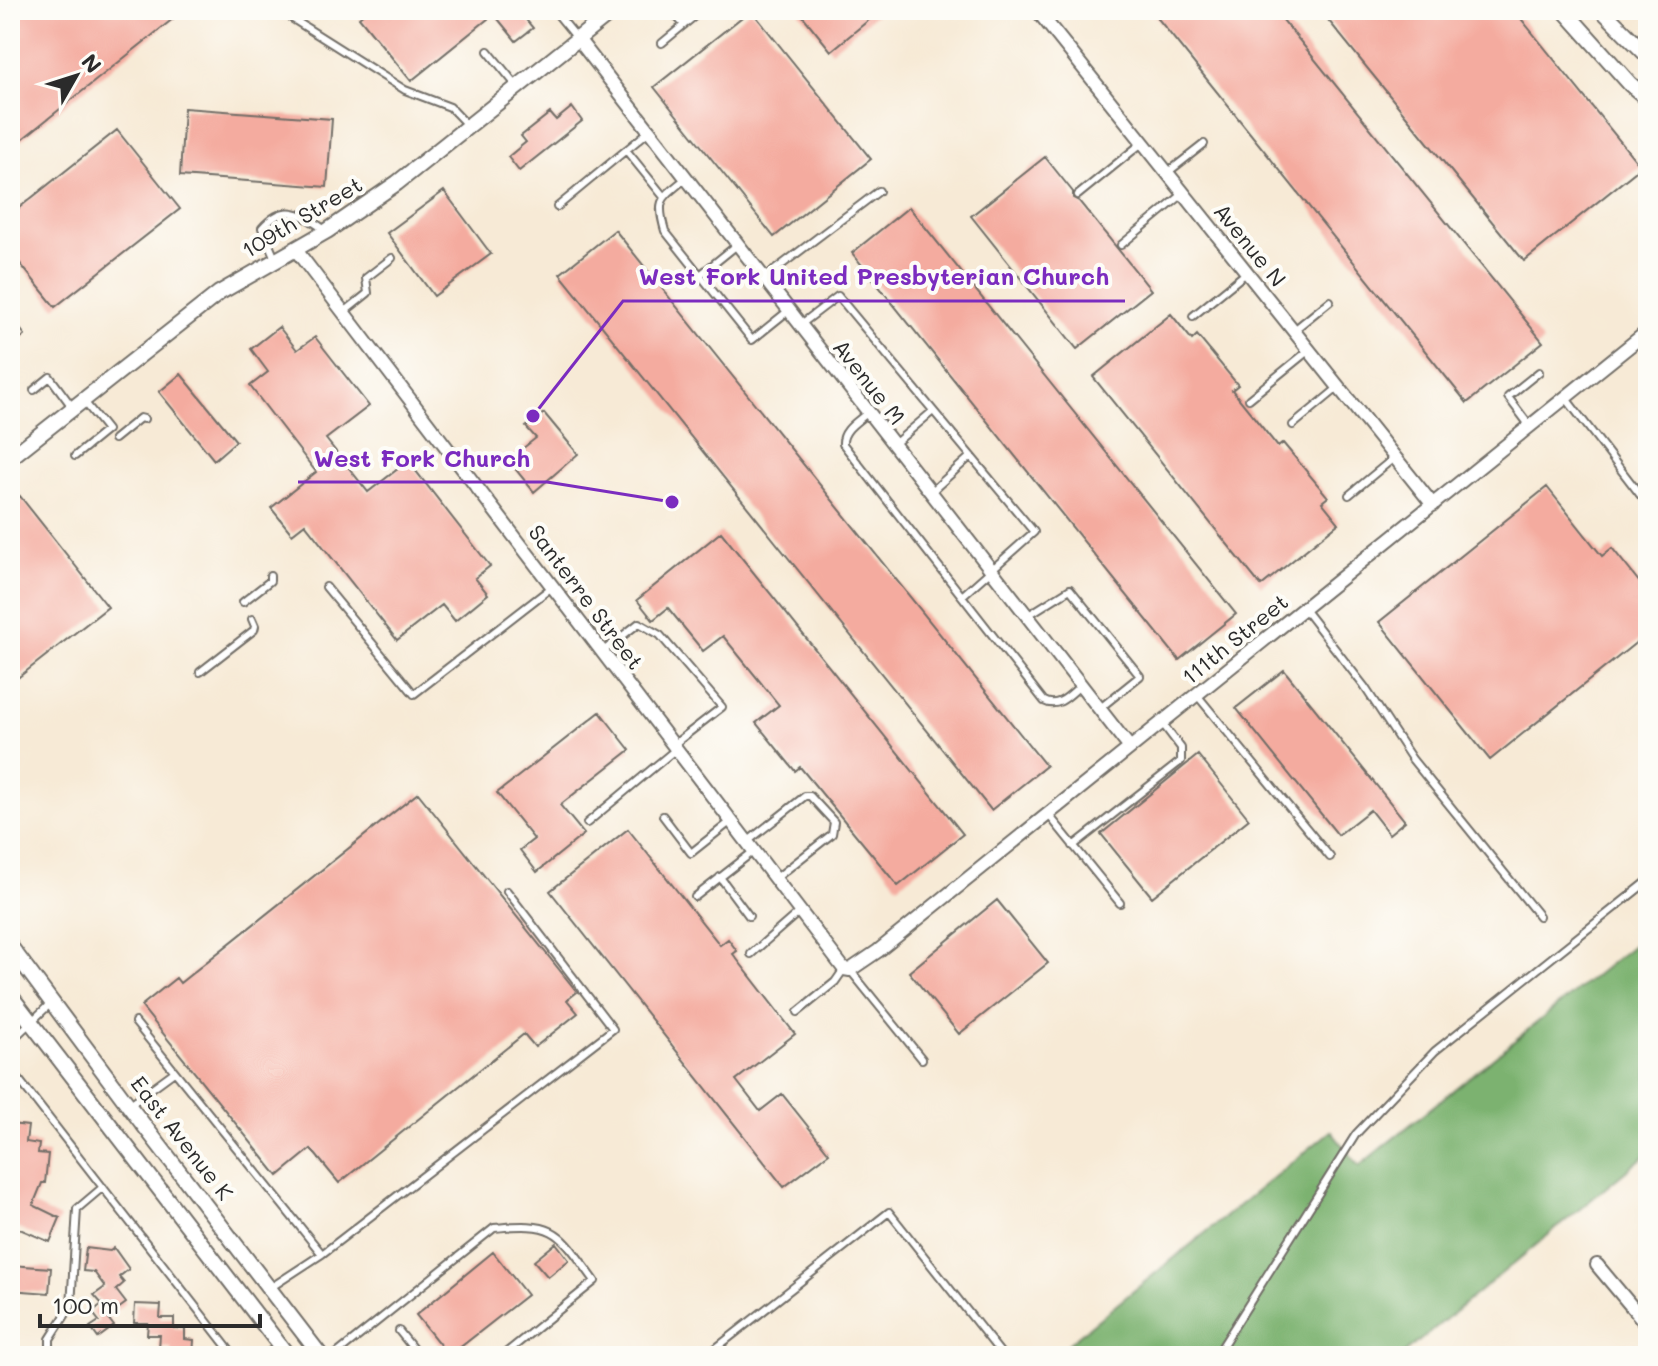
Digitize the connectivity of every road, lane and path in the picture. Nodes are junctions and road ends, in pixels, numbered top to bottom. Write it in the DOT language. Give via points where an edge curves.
graph roads {
  1 [pos="554,10"];
  2 [pos="614,10"];
  3 [pos="671,10"];
  4 [pos="702,10"];
  5 [pos="1037,10"];
  6 [pos="1564,10"];
  7 [pos="1602,10"];
  8 [pos="285,14"];
  9 [pos="684,25"];
  10 [pos="578,39"];
  11 [pos="662,43"];
  12 [pos="488,51"];
  13 [pos="1648,56"];
  14 [pos="518,88"];
  15 [pos="1648,99"];
  16 [pos="469,127"];
  17 [pos="648,132"];
  18 [pos="1142,143"];
  19 [pos="1204,144"];
  20 [pos="626,150"];
  21 [pos="1167,173"];
  22 [pos="685,179"];
  23 [pos="879,191"];
  24 [pos="1183,193"];
  25 [pos="1078,195"];
  26 [pos="664,197"];
  27 [pos="557,207"];
  28 [pos="327,231"];
  29 [pos="737,245"];
  30 [pos="1121,245"];
  31 [pos="296,250"];
  32 [pos="392,258"];
  33 [pos="276,261"];
  34 [pos="1247,273"];
  35 [pos="700,275"];
  36 [pos="763,279"];
  37 [pos="1330,301"];
  38 [pos="788,311"];
  39 [pos="343,313"];
  40 [pos="1193,316"];
  41 [pos="800,325"];
  42 [pos="1293,331"];
  43 [pos="1648,331"];
  44 [pos="1309,351"];
  45 [pos="1539,372"];
  46 [pos="1339,387"];
  47 [pos="34,390"];
  48 [pos="1565,397"];
  49 [pos="1249,399"];
  50 [pos="78,404"];
  51 [pos="933,411"];
  52 [pos="868,413"];
  53 [pos="144,419"];
  54 [pos="1293,425"];
  55 [pos="1529,425"];
  56 [pos="114,439"];
  57 [pos="893,445"];
  58 [pos="75,456"];
  59 [pos="971,456"];
  60 [pos="1395,457"];
  61 [pos="10,458"];
  62 [pos="930,492"];
  63 [pos="1349,495"];
  64 [pos="1433,505"];
  65 [pos="1648,505"];
  66 [pos="992,571"];
  67 [pos="270,576"];
  68 [pos="326,587"];
  69 [pos="552,587"];
  70 [pos="962,596"];
  71 [pos="243,602"];
  72 [pos="1304,609"];
  73 [pos="1027,616"];
  74 [pos="252,619"];
  75 [pos="602,652"];
  76 [pos="200,672"];
  77 [pos="1081,685"];
  78 [pos="1197,695"];
  79 [pos="1099,709"];
  80 [pos="1162,723"];
  81 [pos="675,747"];
  82 [pos="1130,748"];
  83 [pos="1048,814"];
  84 [pos="663,816"];
  85 [pos="731,821"];
  86 [pos="587,823"];
  87 [pos="750,846"];
  88 [pos="1073,846"];
  89 [pos="1330,857"];
  90 [pos="720,877"];
  91 [pos="775,879"];
  92 [pos="1648,881"];
  93 [pos="507,891"];
  94 [pos="695,897"];
  95 [pos="1120,903"];
  96 [pos="800,911"];
  97 [pos="749,916"];
  98 [pos="1539,916"];
  99 [pos="12,953"];
  100 [pos="751,954"];
  101 [pos="847,970"];
  102 [pos="10,995"];
  103 [pos="51,1002"];
  104 [pos="798,1012"];
  105 [pos="135,1022"];
  106 [pos="31,1023"];
  107 [pos="10,1042"];
  108 [pos="922,1059"];
  109 [pos="10,1068"];
  110 [pos="174,1072"];
  111 [pos="129,1106"];
  112 [pos="103,1187"];
  113 [pos="322,1254"];
  114 [pos="1597,1265"];
  115 [pos="270,1288"];
  116 [pos="250,1306"];
  117 [pos="1648,1326"];
  118 [pos="399,1331"];
  119 [pos="283,1350"];
  120 [pos="50,1356"];
  121 [pos="234,1356"];
  122 [pos="264,1356"];
  123 [pos="321,1356"];
  124 [pos="334,1356"];
  125 [pos="419,1356"];
  126 [pos="502,1356"];
  127 [pos="706,1356"];
  128 [pos="1003,1356"];
  129 [pos="1216,1356"];
  1 -- 10 [label="lane"];
  2 -- 10 [label="street, 109th Street"];
  3 -- 9 [label="lane"];
  4 -- 9 [label="lane"];
  5 -- 18 [label="street, Avenue N"];
  6 -- 15 [label="street"];
  7 -- 13 [label="street"];
  8 -- 16 [label="lane" via="405,90 450,107"];
  9 -- 11 [label="lane"];
  10 -- 14 [label="street, 109th Street"];
  10 -- 17 [label="street, Avenue M"];
  12 -- 14 [label="lane"];
  14 -- 16 [label="street, 109th Street"];
  16 -- 28 [label="street, 109th Street"];
  17 -- 20 [label="lane"];
  17 -- 22 [label="street, Avenue M"];
  18 -- 21 [label="street, Avenue N"];
  18 -- 25 [label="lane"];
  19 -- 21 [label="lane"];
  20 -- 26 [label="lane"];
  20 -- 27 [label="lane"];
  21 -- 24 [label="street, Avenue N"];
  22 -- 26 [label="lane"];
  22 -- 29 [label="street, Avenue M"];
  23 -- 36 [label="lane"];
  24 -- 30 [label="lane"];
  24 -- 34 [label="street, Avenue N"];
  26 -- 35 [label="lane" via="659,210 665,231"];
  28 -- 31 [label="street, 109th Street"];
  28 -- 33 [label="lane" via="301,214 288,211 271,218 262,228"];
  29 -- 35 [label="lane"];
  29 -- 36 [label="street, Avenue M"];
  31 -- 33 [label="street, 109th Street"];
  31 -- 39 [label="street, Santerre Street"];
  32 -- 39 [label="lane" via="366,278 368,293"];
  33 -- 50 [label="street, 109th Street" via="227,288"];
  34 -- 40 [label="lane"];
  34 -- 42 [label="street, Avenue N"];
  35 -- 38 [label="lane" via="752,340"];
  36 -- 38 [label="street, Avenue M"];
  37 -- 42 [label="lane"];
  38 -- 41 [label="street, Avenue M"];
  39 -- 69 [label="street, Santerre Street"];
  41 -- 51 [label="lane" via="838,296"];
  41 -- 52 [label="street, Avenue M"];
  42 -- 44 [label="street, Avenue N"];
  43 -- 48 [label="street, 111th Street"];
  44 -- 46 [label="street, Avenue N"];
  44 -- 49 [label="lane"];
  45 -- 55 [label="lane" via="1508,397"];
  46 -- 54 [label="lane"];
  46 -- 60 [label="street, Avenue N"];
  47 -- 50 [label="lane" via="50,377"];
  48 -- 55 [label="street, 111th Street"];
  48 -- 65 [label="lane"];
  50 -- 58 [label="lane" via="107,430"];
  50 -- 61 [label="street, 109th Street"];
  51 -- 57 [label="lane"];
  51 -- 59 [label="lane"];
  52 -- 57 [label="street, Avenue M"];
  52 -- 70 [label="lane" via="847,430 843,444"];
  53 -- 56 [label="lane"];
  55 -- 64 [label="street, 111th Street"];
  57 -- 62 [label="street, Avenue M"];
  59 -- 62 [label="lane"];
  59 -- 66 [label="lane" via="1034,532"];
  60 -- 63 [label="lane"];
  60 -- 64 [label="street, Avenue N"];
  62 -- 66 [label="street, Avenue M"];
  64 -- 72 [label="street, 111th Street"];
  66 -- 70 [label="lane"];
  66 -- 73 [label="street, Avenue M"];
  67 -- 71 [label="lane"];
  68 -- 69 [label="lane" via="414,694"];
  69 -- 75 [label="street, Santerre Street"];
  70 -- 77 [label="lane" via="1044,701 1058,704"];
  72 -- 78 [label="street, 111th Street"];
  72 -- 98 [label="lane" via="1412,759"];
  73 -- 77 [label="street, Avenue M"];
  73 -- 79 [label="lane" via="1070,589 1140,676"];
  74 -- 76 [label="lane" via="254,630"];
  75 -- 81 [label="street, Santerre Street"];
  75 -- 81 [label="lane" via="639,623 660,635 722,707"];
  77 -- 79 [label="street, Avenue M"];
  78 -- 80 [label="street, 111th Street"];
  78 -- 89 [label="lane"];
  79 -- 82 [label="street, Avenue M"];
  80 -- 82 [label="street, 111th Street"];
  80 -- 88 [label="lane" via="1181,748 1181,761"];
  81 -- 85 [label="street, Santerre Street"];
  81 -- 86 [label="lane"];
  82 -- 83 [label="street, 111th Street"];
  83 -- 88 [label="lane"];
  83 -- 101 [label="street, 111th Street"];
  84 -- 85 [label="lane" via="691,853"];
  85 -- 87 [label="street, Santerre Street"];
  87 -- 90 [label="lane"];
  87 -- 91 [label="street, Santerre Street"];
  87 -- 91 [label="lane" via="805,796 834,822 832,834"];
  88 -- 95 [label="lane"];
  90 -- 94 [label="lane"];
  90 -- 97 [label="lane"];
  91 -- 96 [label="street, Santerre Street"];
  92 -- 129 [label="lane" via="1435,1051 1356,1134"];
  93 -- 113 [label="lane" via="613,1029"];
  96 -- 100 [label="lane"];
  96 -- 101 [label="street, Santerre Street"];
  99 -- 103 [label="street, East Avenue K"];
  101 -- 104 [label="lane"];
  101 -- 108 [label="lane"];
  102 -- 106 [label="street"];
  103 -- 106 [label="lane"];
  103 -- 111 [label="street, East Avenue K"];
  105 -- 110 [label="lane"];
  106 -- 107 [label="lane"];
  106 -- 116 [label="street"];
  109 -- 112 [label="lane"];
  110 -- 111 [label="lane"];
  110 -- 113 [label="lane"];
  111 -- 115 [label="street, East Avenue K"];
  112 -- 120 [label="lane" via="77,1209 71,1306 50,1339"];
  112 -- 121 [label="lane"];
  113 -- 115 [label="lane"];
  114 -- 117 [label="street"];
  115 -- 116 [label="street"];
  115 -- 123 [label="street, East Avenue K"];
  116 -- 119 [label="street"];
  118 -- 125 [label="lane"];
  119 -- 122 [label="lane"];
  124 -- 126 [label="lane" via="494,1228 544,1226 566,1242 595,1281"];
  127 -- 128 [label="lane" via="889,1212"];
}
